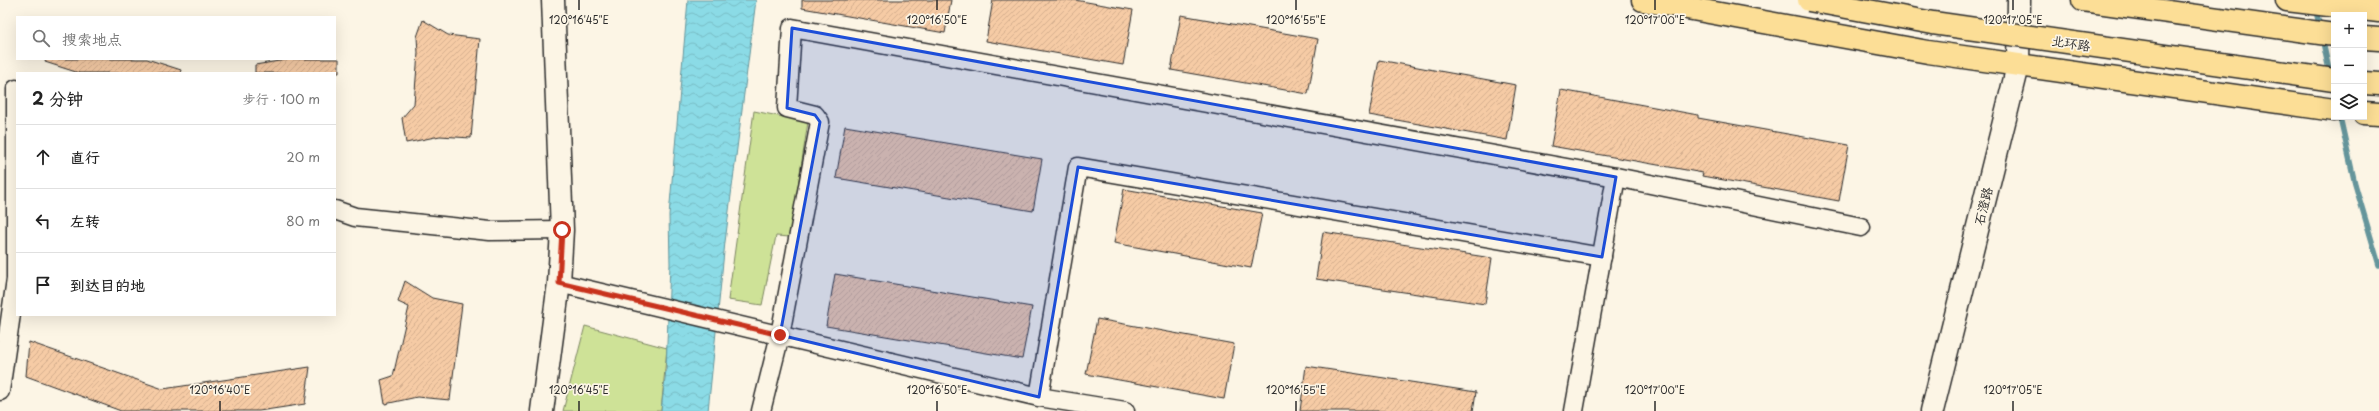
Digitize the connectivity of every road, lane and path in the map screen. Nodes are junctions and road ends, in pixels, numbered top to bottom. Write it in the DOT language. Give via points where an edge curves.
graph roads {
  1 [pos="553,0"];
  2 [pos="1643,0"];
  3 [pos="1809,0"];
  4 [pos="2019,0"];
  5 [pos="2084,0"];
  6 [pos="2287,0"];
  7 [pos="2379,11"];
  8 [pos="2331,35"];
  9 [pos="2367,38"];
  10 [pos="2379,39"];
  11 [pos="2018,66"];
  12 [pos="2331,80"];
  13 [pos="2367,83"];
  14 [pos="2379,84"];
  15 [pos="11,87"];
  16 [pos="2331,110"];
  17 [pos="2367,113"];
  18 [pos="2379,114"];
  19 [pos="1616,177"];
  20 [pos="336,210"];
  21 [pos="1861,227"];
  22 [pos="562,230"];
  23 [pos="1602,257"];
  24 [pos="559,283"];
  25 [pos="780,335"];
  26 [pos="0,391"];
  27 [pos="1046,402"];
  28 [pos="542,411"];
  29 [pos="761,411"];
  30 [pos="1125,411"];
  31 [pos="1574,411"];
  32 [pos="1932,411"];
  1 -- 22 [label="street"];
  2 -- 11 [label="highway"];
  3 -- 12 [label="highway, 北环路, bridge" via="1933,23"];
  4 -- 11 [label="street, 石澄路"];
  5 -- 8 [label="highway"];
  6 -- 7 [label="highway"];
  9 -- 10 [label="highway"];
  11 -- 16 [label="highway"];
  11 -- 32 [label="street, 石澄路"];
  13 -- 14 [label="highway"];
  15 -- 26 [label="street" via="16,279"];
  17 -- 18 [label="highway"];
  19 -- 21 [label="street"];
  19 -- 23 [label="street"];
  19 -- 25 [label="street" via="792,28 787,108 815,115 820,122"];
  20 -- 22 [label="street" via="355,217 490,231"];
  22 -- 24 [label="street"];
  23 -- 27 [label="street" via="1078,166"];
  23 -- 31 [label="street"];
  24 -- 25 [label="street"];
  24 -- 28 [label="street"];
  25 -- 27 [label="street"];
  25 -- 29 [label="street"];
  27 -- 30 [label="street"];
}
